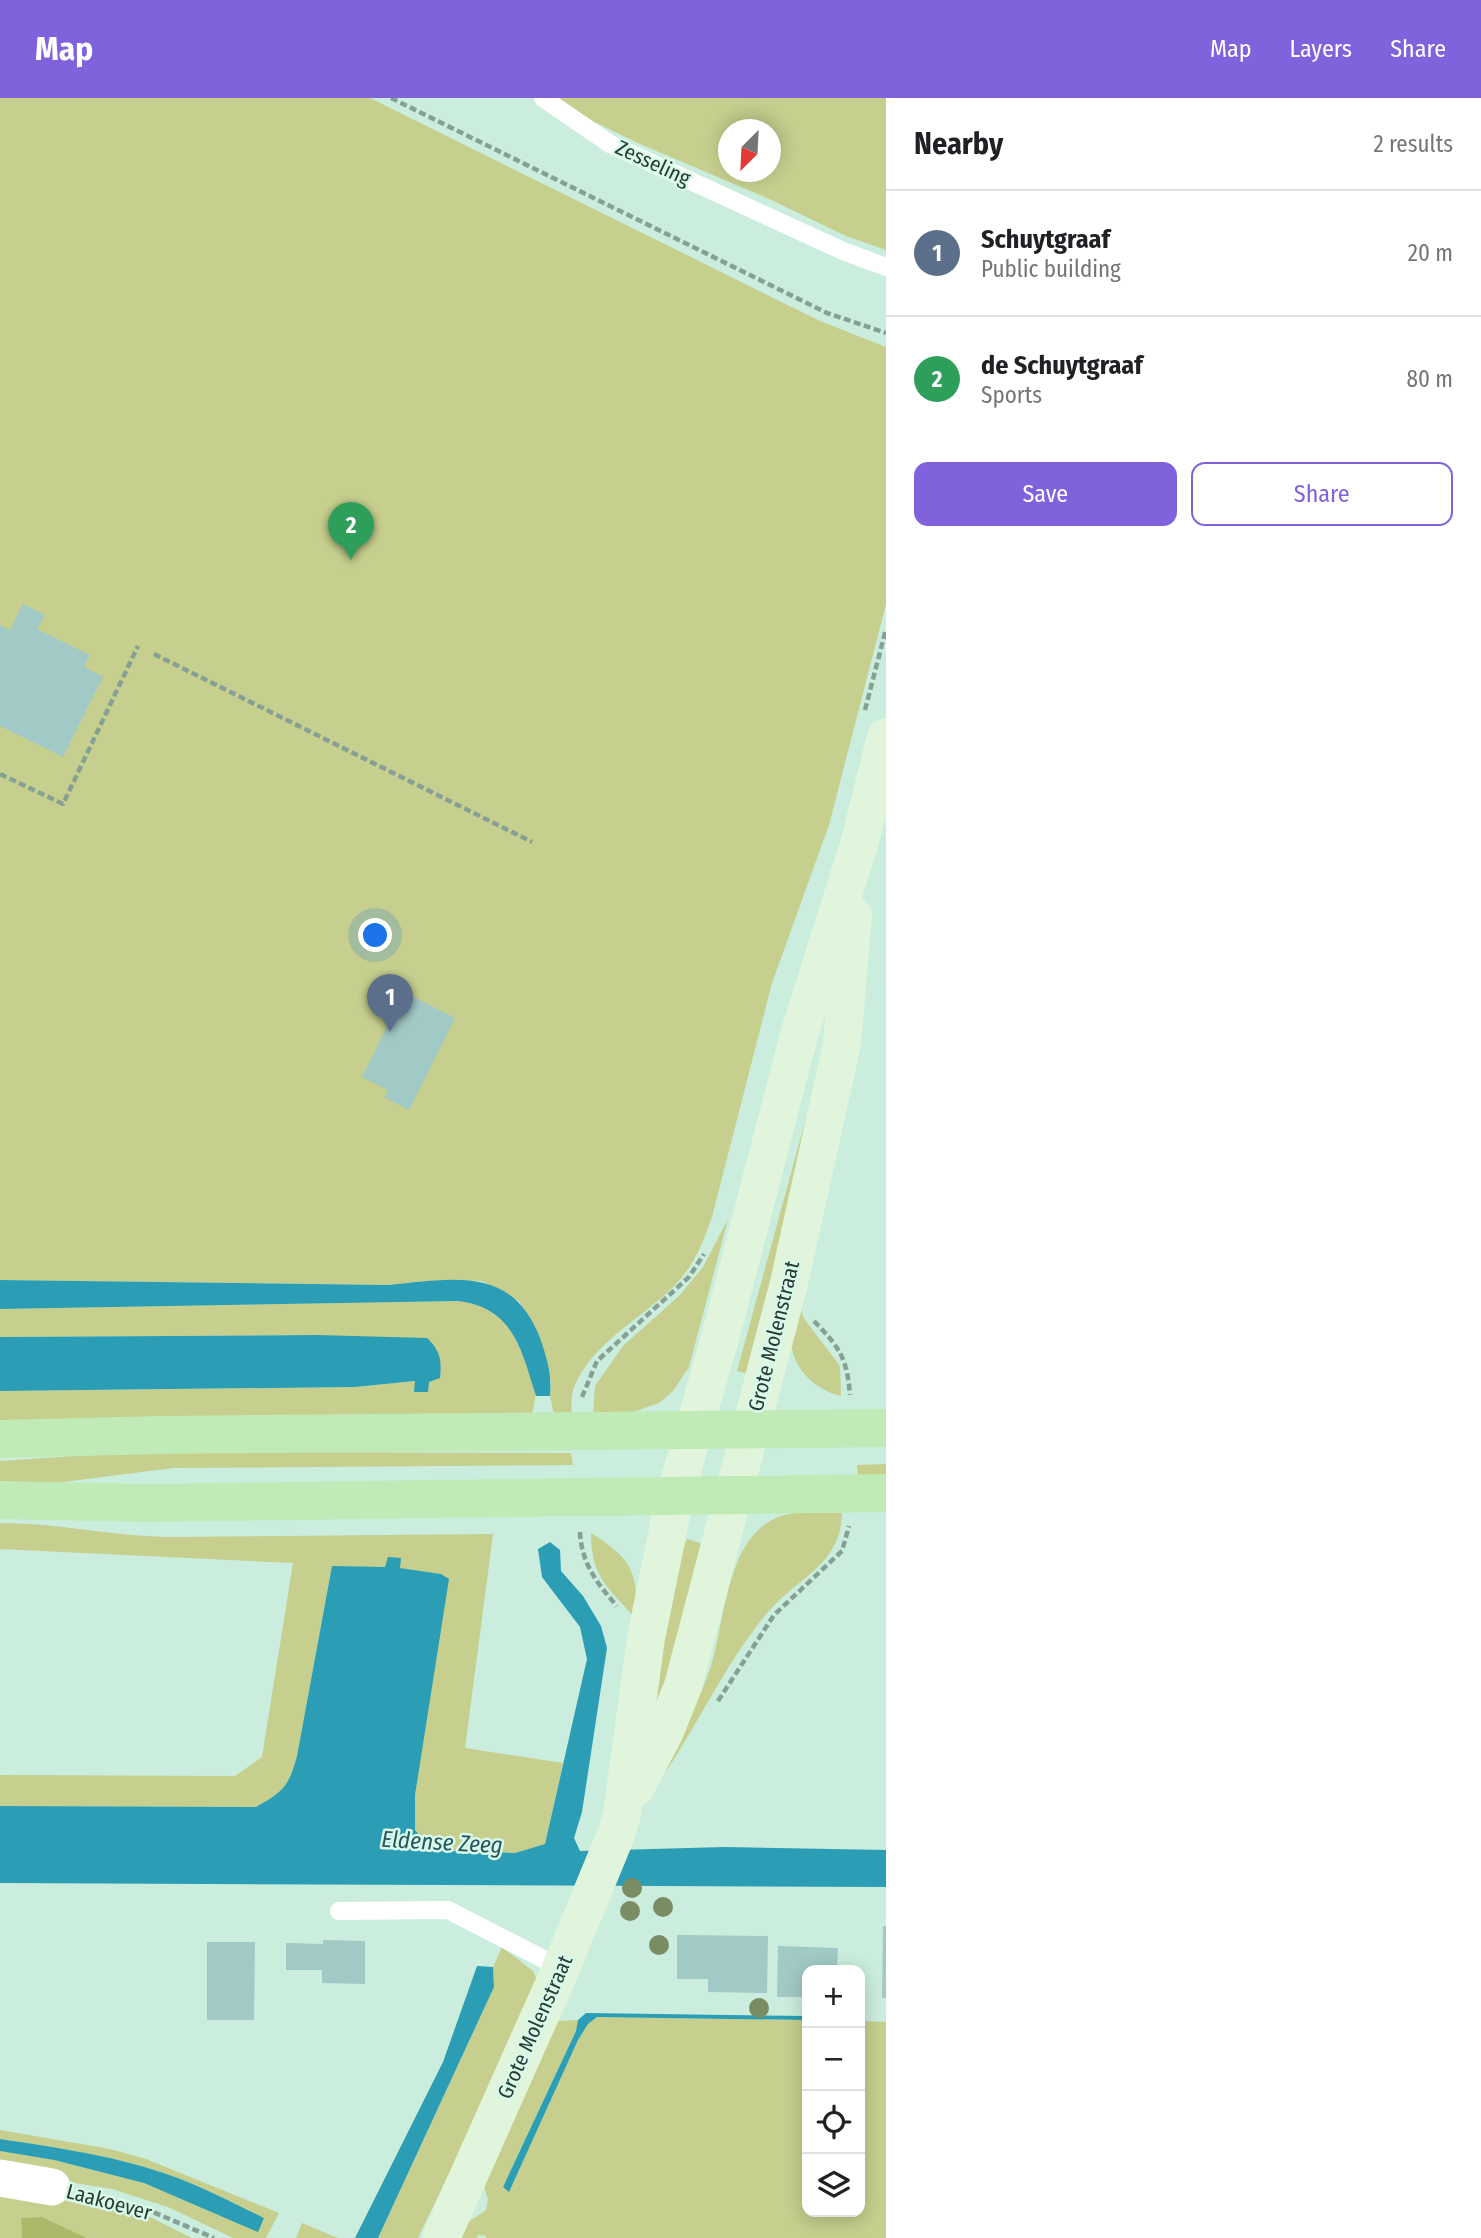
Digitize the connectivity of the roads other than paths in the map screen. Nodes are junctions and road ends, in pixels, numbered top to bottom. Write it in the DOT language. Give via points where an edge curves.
graph roads {
  1 [pos="543,98"];
  2 [pos="886,267"];
  3 [pos="874,730"];
  4 [pos="860,841"];
  5 [pos="886,1428"];
  6 [pos="694,1430"];
  7 [pos="751,1430"];
  8 [pos="0,1439"];
  9 [pos="886,1493"];
  10 [pos="675,1496"];
  11 [pos="734,1496"];
  12 [pos="0,1500"];
  13 [pos="620,1823"];
  14 [pos="339,1911"];
  15 [pos="561,1968"];
  16 [pos="0,2179"];
  17 [pos="52,2187"];
  18 [pos="441,2238"];
  1 -- 2 [label="lane, Zesseling" via="610,144"];
  3 -- 4 [label="street, Grote Molenstraat"];
  4 -- 6 [label="street, Grote Molenstraat" via="799,1035"];
  4 -- 7 [label="street, Grote Molenstraat" via="842,1044"];
  5 -- 7 [label="main road"];
  6 -- 7 [label="main road"];
  6 -- 8 [label="main road"];
  6 -- 10 [label="street, Grote Molenstraat"];
  7 -- 11 [label="street, Grote Molenstraat"];
  9 -- 11 [label="main road"];
  10 -- 11 [label="main road"];
  10 -- 12 [label="main road" via="146,1503"];
  10 -- 13 [label="street, Grote Molenstraat" via="646,1638"];
  11 -- 13 [label="street, Grote Molenstraat" via="683,1686"];
  13 -- 15 [label="street, Grote Molenstraat"];
  14 -- 15 [label="lane" via="448,1910"];
  15 -- 18 [label="street, Grote Molenstraat"];
  16 -- 17 [label="street, Laakoever"];
}
